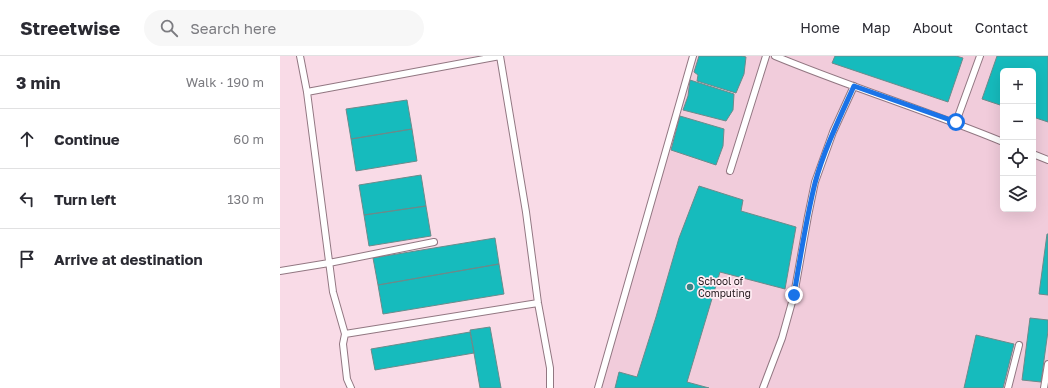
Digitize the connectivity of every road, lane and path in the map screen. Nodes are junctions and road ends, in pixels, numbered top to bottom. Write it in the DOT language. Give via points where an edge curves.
graph roads {
  1 [pos="300,56"];
  2 [pos="500,56"];
  3 [pos="693,56"];
  4 [pos="766,56"];
  5 [pos="775,56"];
  6 [pos="980,56"];
  7 [pos="854,86"];
  8 [pos="307,92"];
  9 [pos="956,122"];
  10 [pos="1000,141"];
  11 [pos="1036,155"];
  12 [pos="1048,160"];
  13 [pos="730,171"];
  14 [pos="434,242"];
  15 [pos="329,263"];
  16 [pos="280,271"];
  17 [pos="538,303"];
  18 [pos="345,334"];
  19 [pos="1019,345"];
  20 [pos="1048,364"];
  21 [pos="351,388"];
  22 [pos="550,388"];
  23 [pos="598,388"];
  24 [pos="763,388"];
  25 [pos="1008,388"];
  26 [pos="1044,388"];
  1 -- 8 [label="lane"];
  2 -- 8 [label="lane"];
  2 -- 17 [label="lane"];
  3 -- 23 [label="lane"];
  4 -- 13 [label="lane"];
  5 -- 7 [label="lane"];
  6 -- 9 [label="lane"];
  7 -- 9 [label="lane"];
  7 -- 24 [label="lane" via="833,132 816,182 794,295 782,338"];
  8 -- 15 [label="lane"];
  9 -- 10 [label="lane"];
  11 -- 12 [label="lane"];
  14 -- 15 [label="lane"];
  15 -- 16 [label="lane"];
  15 -- 18 [label="lane" via="333,292"];
  17 -- 18 [label="lane"];
  17 -- 22 [label="lane" via="550,368"];
  18 -- 21 [label="lane" via="343,344 347,379"];
  19 -- 25 [label="lane"];
  20 -- 26 [label="lane"];
}
